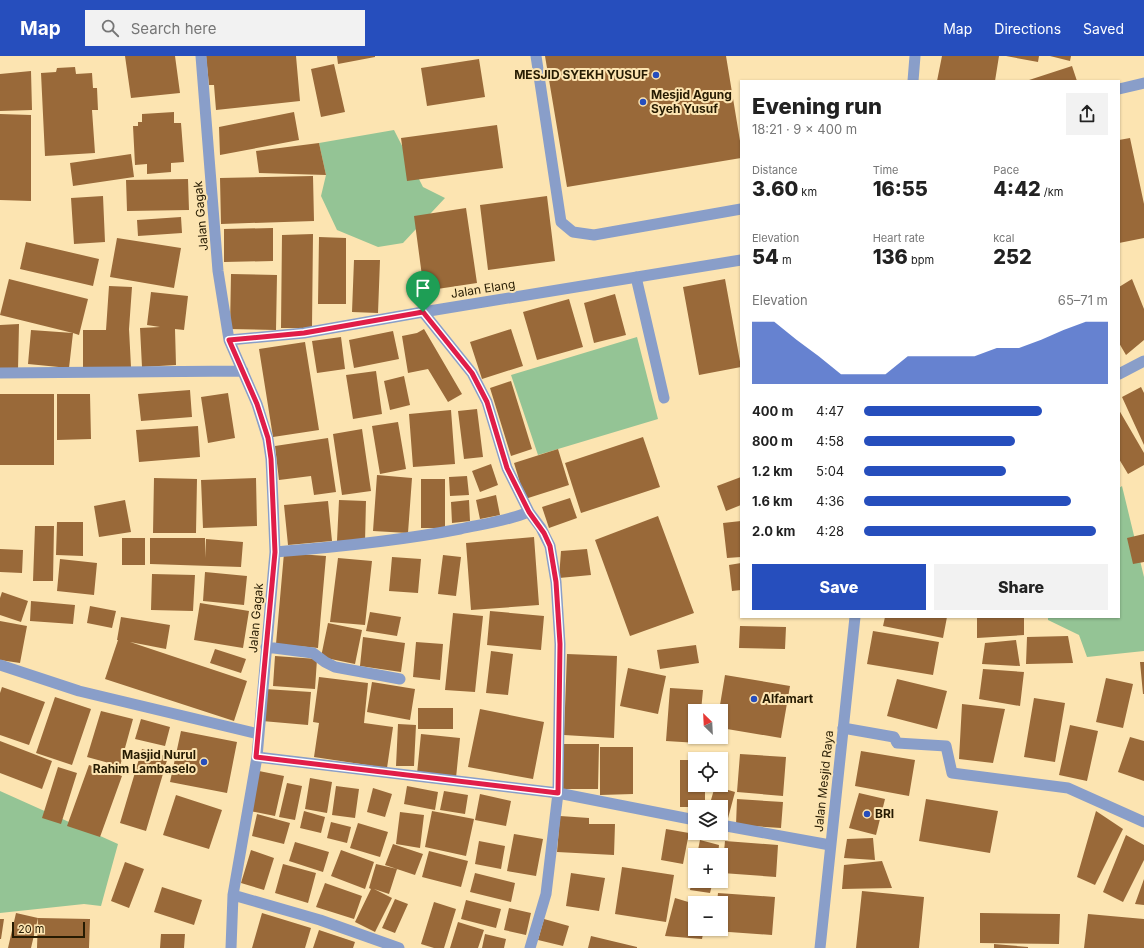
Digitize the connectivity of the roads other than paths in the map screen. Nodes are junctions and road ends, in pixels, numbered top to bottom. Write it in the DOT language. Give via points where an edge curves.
graph roads {
  1 [pos="201,56"];
  2 [pos="536,56"];
  3 [pos="915,56"];
  4 [pos="913,80"];
  5 [pos="1144,83"];
  6 [pos="1120,89"];
  7 [pos="740,208"];
  8 [pos="740,260"];
  9 [pos="636,278"];
  10 [pos="423,312"];
  11 [pos="229,340"];
  12 [pos="1144,361"];
  13 [pos="243,372"];
  14 [pos="0,373"];
  15 [pos="1120,373"];
  16 [pos="664,398"];
  17 [pos="529,512"];
  18 [pos="275,552"];
  19 [pos="855,618"];
  20 [pos="266,647"];
  21 [pos="0,665"];
  22 [pos="400,679"];
  23 [pos="843,728"];
  24 [pos="258,734"];
  25 [pos="256,757"];
  26 [pos="558,793"];
  27 [pos="688,819"];
  28 [pos="1144,822"];
  29 [pos="728,826"];
  30 [pos="830,845"];
  31 [pos="233,895"];
  32 [pos="231,948"];
  33 [pos="399,948"];
  34 [pos="530,948"];
  35 [pos="820,948"];
  1 -- 11 [label="street, Jalan Gagak" via="218,271"];
  2 -- 7 [label="street" via="561,222 573,232 594,235"];
  3 -- 4 [label="street"];
  5 -- 6 [label="street"];
  8 -- 9 [label="street, Jalan Elang"];
  9 -- 10 [label="street, Jalan Elang"];
  9 -- 16 [label="street"];
  10 -- 11 [label="street, Jalan Elang" via="304,333"];
  10 -- 17 [label="street" via="472,373 487,402 507,468"];
  11 -- 13 [label="street, Jalan Gagak"];
  12 -- 15 [label="street"];
  13 -- 14 [label="street"];
  13 -- 18 [label="street, Jalan Gagak" via="268,438"];
  17 -- 18 [label="street" via="514,518 424,536"];
  17 -- 26 [label="street" via="550,546 556,582 560,644"];
  18 -- 20 [label="street, Jalan Gagak"];
  19 -- 23 [label="street, Jalan Mesjid Raya"];
  20 -- 22 [label="street" via="313,653 335,667"];
  20 -- 24 [label="street, Jalan Gagak"];
  21 -- 24 [label="street" via="79,691"];
  23 -- 28 [label="street" via="894,737 897,743 946,746 952,773 1068,788"];
  23 -- 30 [label="street, Jalan Mesjid Raya"];
  24 -- 25 [label="street, Jalan Gagak"];
  25 -- 26 [label="street"];
  25 -- 31 [label="street, Jalan Gagak"];
  26 -- 27 [label="street"];
  26 -- 34 [label="street" via="546,894"];
  29 -- 30 [label="street"];
  30 -- 35 [label="street, Jalan Mesjid Raya"];
  31 -- 32 [label="street"];
  31 -- 33 [label="street" via="320,920"];
}
